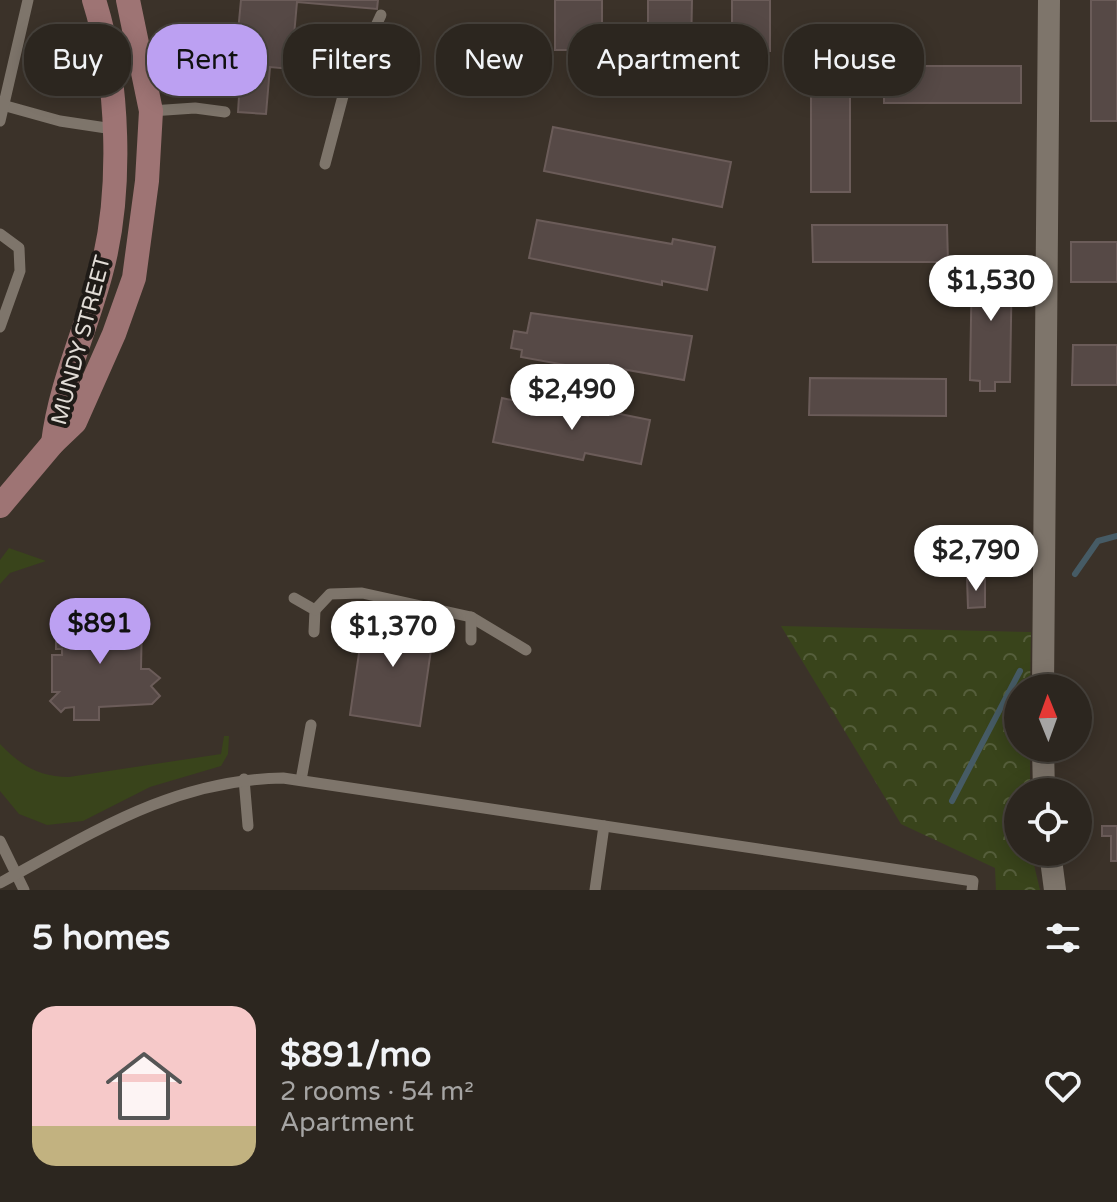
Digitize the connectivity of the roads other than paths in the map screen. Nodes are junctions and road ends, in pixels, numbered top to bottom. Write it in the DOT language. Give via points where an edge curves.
graph roads {
  1 [pos="28,0"];
  2 [pos="94,0"];
  3 [pos="128,0"];
  4 [pos="1049,0"];
  5 [pos="381,15"];
  6 [pos="6,106"];
  7 [pos="151,111"];
  8 [pos="225,112"];
  9 [pos="0,121"];
  10 [pos="113,129"];
  11 [pos="325,164"];
  12 [pos="1,238"];
  13 [pos="0,327"];
  14 [pos="53,443"];
  15 [pos="2,502"];
  16 [pos="294,598"];
  17 [pos="315,610"];
  18 [pos="471,617"];
  19 [pos="314,632"];
  20 [pos="471,640"];
  21 [pos="526,650"];
  22 [pos="1043,674"];
  23 [pos="311,725"];
  24 [pos="244,779"];
  25 [pos="301,780"];
  26 [pos="248,826"];
  27 [pos="604,826"];
  28 [pos="1,846"];
  29 [pos="1052,866"];
  30 [pos="16,874"];
  31 [pos="0,883"];
  32 [pos="24,890"];
  33 [pos="595,890"];
  34 [pos="972,890"];
  35 [pos="1055,890"];
  1 -- 6 [label="lane"];
  2 -- 10 [label="main road, MUNDY STREET" via="112,84"];
  3 -- 7 [label="main road, MUNDY STREET"];
  4 -- 22 [label="street"];
  5 -- 11 [label="lane" via="343,96"];
  6 -- 9 [label="lane"];
  6 -- 10 [label="lane"];
  7 -- 8 [label="lane"];
  7 -- 14 [label="main road, MUNDY STREET" via="134,278 75,422"];
  10 -- 14 [label="main road, MUNDY STREET" via="115,179 102,270 56,416"];
  12 -- 13 [label="lane" via="19,248 20,271"];
  14 -- 15 [label="main road, MUNDY STREET"];
  16 -- 17 [label="lane"];
  17 -- 18 [label="lane" via="330,594 349,592"];
  17 -- 19 [label="lane"];
  18 -- 20 [label="lane"];
  18 -- 21 [label="lane"];
  23 -- 25 [label="lane"];
  24 -- 25 [label="lane"];
  24 -- 26 [label="lane"];
  24 -- 30 [label="lane" via="166,797"];
  25 -- 27 [label="lane"];
  27 -- 33 [label="lane"];
  27 -- 34 [label="lane" via="973,881"];
  28 -- 30 [label="lane"];
  29 -- 35 [label="street"];
  30 -- 31 [label="lane"];
  30 -- 32 [label="lane"];
}
